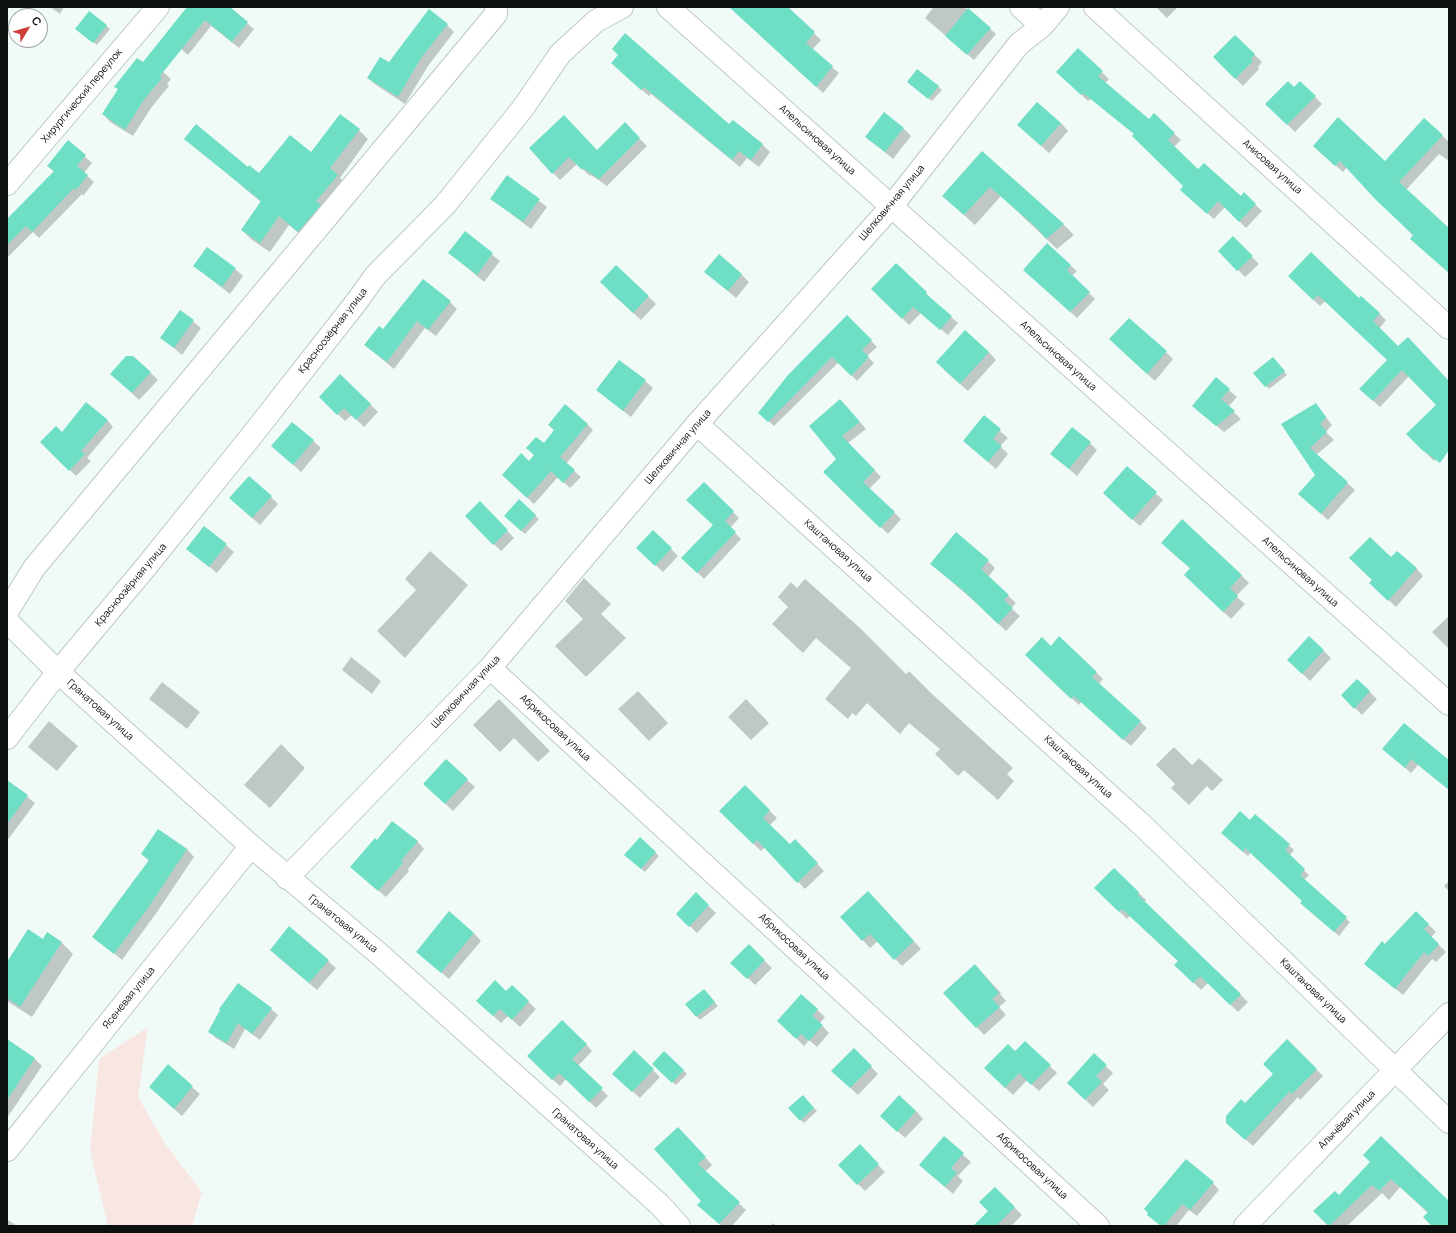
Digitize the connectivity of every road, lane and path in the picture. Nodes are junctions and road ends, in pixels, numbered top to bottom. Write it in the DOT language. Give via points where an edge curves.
graph roads {
  1 [pos="158,7"];
  2 [pos="622,7"];
  3 [pos="668,7"];
  4 [pos="1021,7"];
  5 [pos="1058,7"];
  6 [pos="1095,7"];
  7 [pos="496,11"];
  8 [pos="1042,26"];
  9 [pos="7,184"];
  10 [pos="891,207"];
  11 [pos="1449,328"];
  12 [pos="697,424"];
  13 [pos="7,612"];
  14 [pos="7,621"];
  15 [pos="490,668"];
  16 [pos="58,672"];
  17 [pos="1449,704"];
  18 [pos="7,738"];
  19 [pos="251,846"];
  20 [pos="287,878"];
  21 [pos="1449,1014"];
  22 [pos="1395,1070"];
  23 [pos="1449,1122"];
  24 [pos="7,1150"];
  25 [pos="679,1226"];
  26 [pos="1098,1226"];
  27 [pos="1245,1226"];
  1 -- 9 [label="street, Хирургический переулок"];
  2 -- 16 [label="street, Красноозёрная улица" via="596,21 560,54 523,108 445,204 375,276 249,439"];
  3 -- 10 [label="street, Апельсиновая улица"];
  4 -- 8 [label="street"];
  5 -- 8 [label="street, Шелковичная улица"];
  6 -- 11 [label="street, Анисовая улица"];
  7 -- 13 [label="street" via="97,490 34,568"];
  8 -- 10 [label="street, Шелковичная улица" via="1019,44"];
  10 -- 12 [label="street, Шелковичная улица"];
  10 -- 17 [label="street, Апельсиновая улица"];
  12 -- 15 [label="street, Шелковичная улица"];
  12 -- 22 [label="street, Каштановая улица" via="1141,824"];
  14 -- 16 [label="street, Гранатовая улица"];
  15 -- 20 [label="street, Шелковичная улица"];
  15 -- 26 [label="street, Абрикосовая улица"];
  16 -- 18 [label="street, Красноозёрная улица"];
  16 -- 19 [label="street, Гранатовая улица"];
  19 -- 20 [label="street, Гранатовая улица"];
  19 -- 24 [label="street, Ясеневая улица"];
  20 -- 25 [label="street, Гранатовая улица" via="384,958 654,1200"];
  21 -- 22 [label="street, Алычёвая улица"];
  22 -- 23 [label="street, Каштановая улица"];
  22 -- 27 [label="street, Алычёвая улица"];
}
